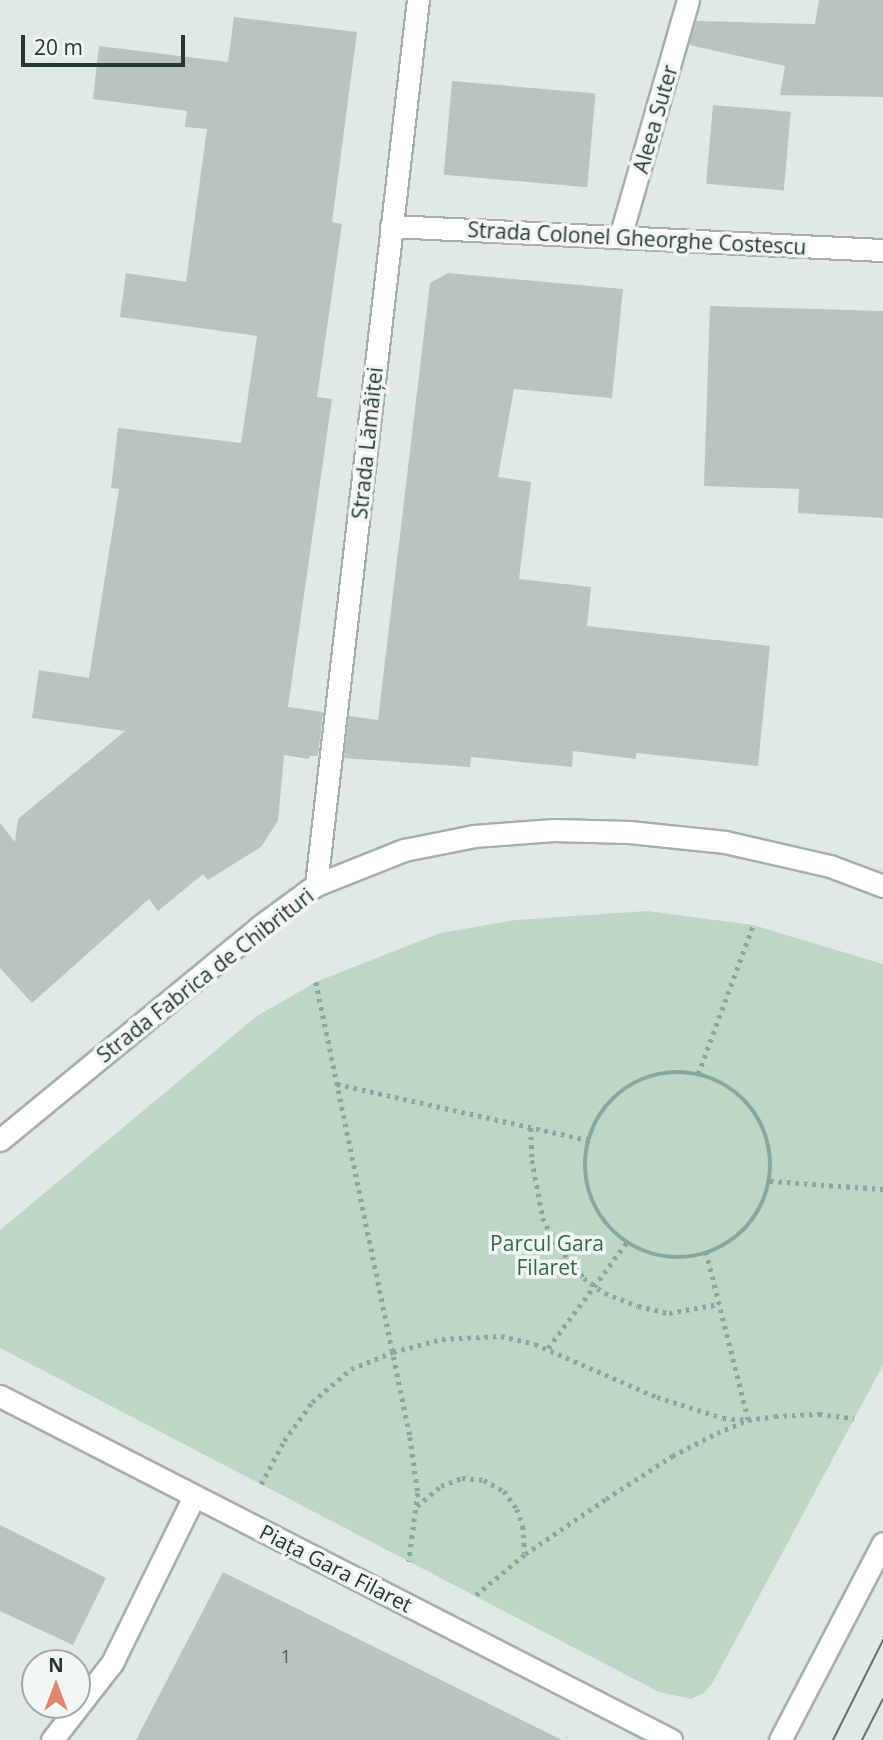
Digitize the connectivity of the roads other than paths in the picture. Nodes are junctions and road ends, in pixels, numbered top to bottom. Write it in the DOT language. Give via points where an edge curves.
graph roads {
  1 [pos="418,0"];
  2 [pos="688,0"];
  3 [pos="391,226"];
  4 [pos="620,237"];
  5 [pos="883,250"];
  6 [pos="316,885"];
  7 [pos="883,886"];
  8 [pos="0,1140"];
  9 [pos="0,1396"];
  10 [pos="194,1496"];
  11 [pos="883,1543"];
  12 [pos="52,1740"];
  13 [pos="671,1740"];
  14 [pos="780,1740"];
  1 -- 3 [label="street, Strada Lămâiței"];
  2 -- 4 [label="street, Aleea Suter"];
  3 -- 4 [label="street, Strada Colonel Gheorghe Costescu"];
  3 -- 6 [label="street, Strada Lămâiței"];
  4 -- 5 [label="street, Strada Colonel Gheorghe Costescu"];
  6 -- 7 [label="street, Strada Fabrica de Chibrituri" via="404,850 474,836 554,830 724,842 830,866"];
  6 -- 8 [label="street, Strada Fabrica de Chibrituri"];
  9 -- 10 [label="street, Piața Gara Filaret"];
  10 -- 12 [label="street" via="112,1662"];
  10 -- 13 [label="street, Piața Gara Filaret"];
  11 -- 14 [label="street"];
}
